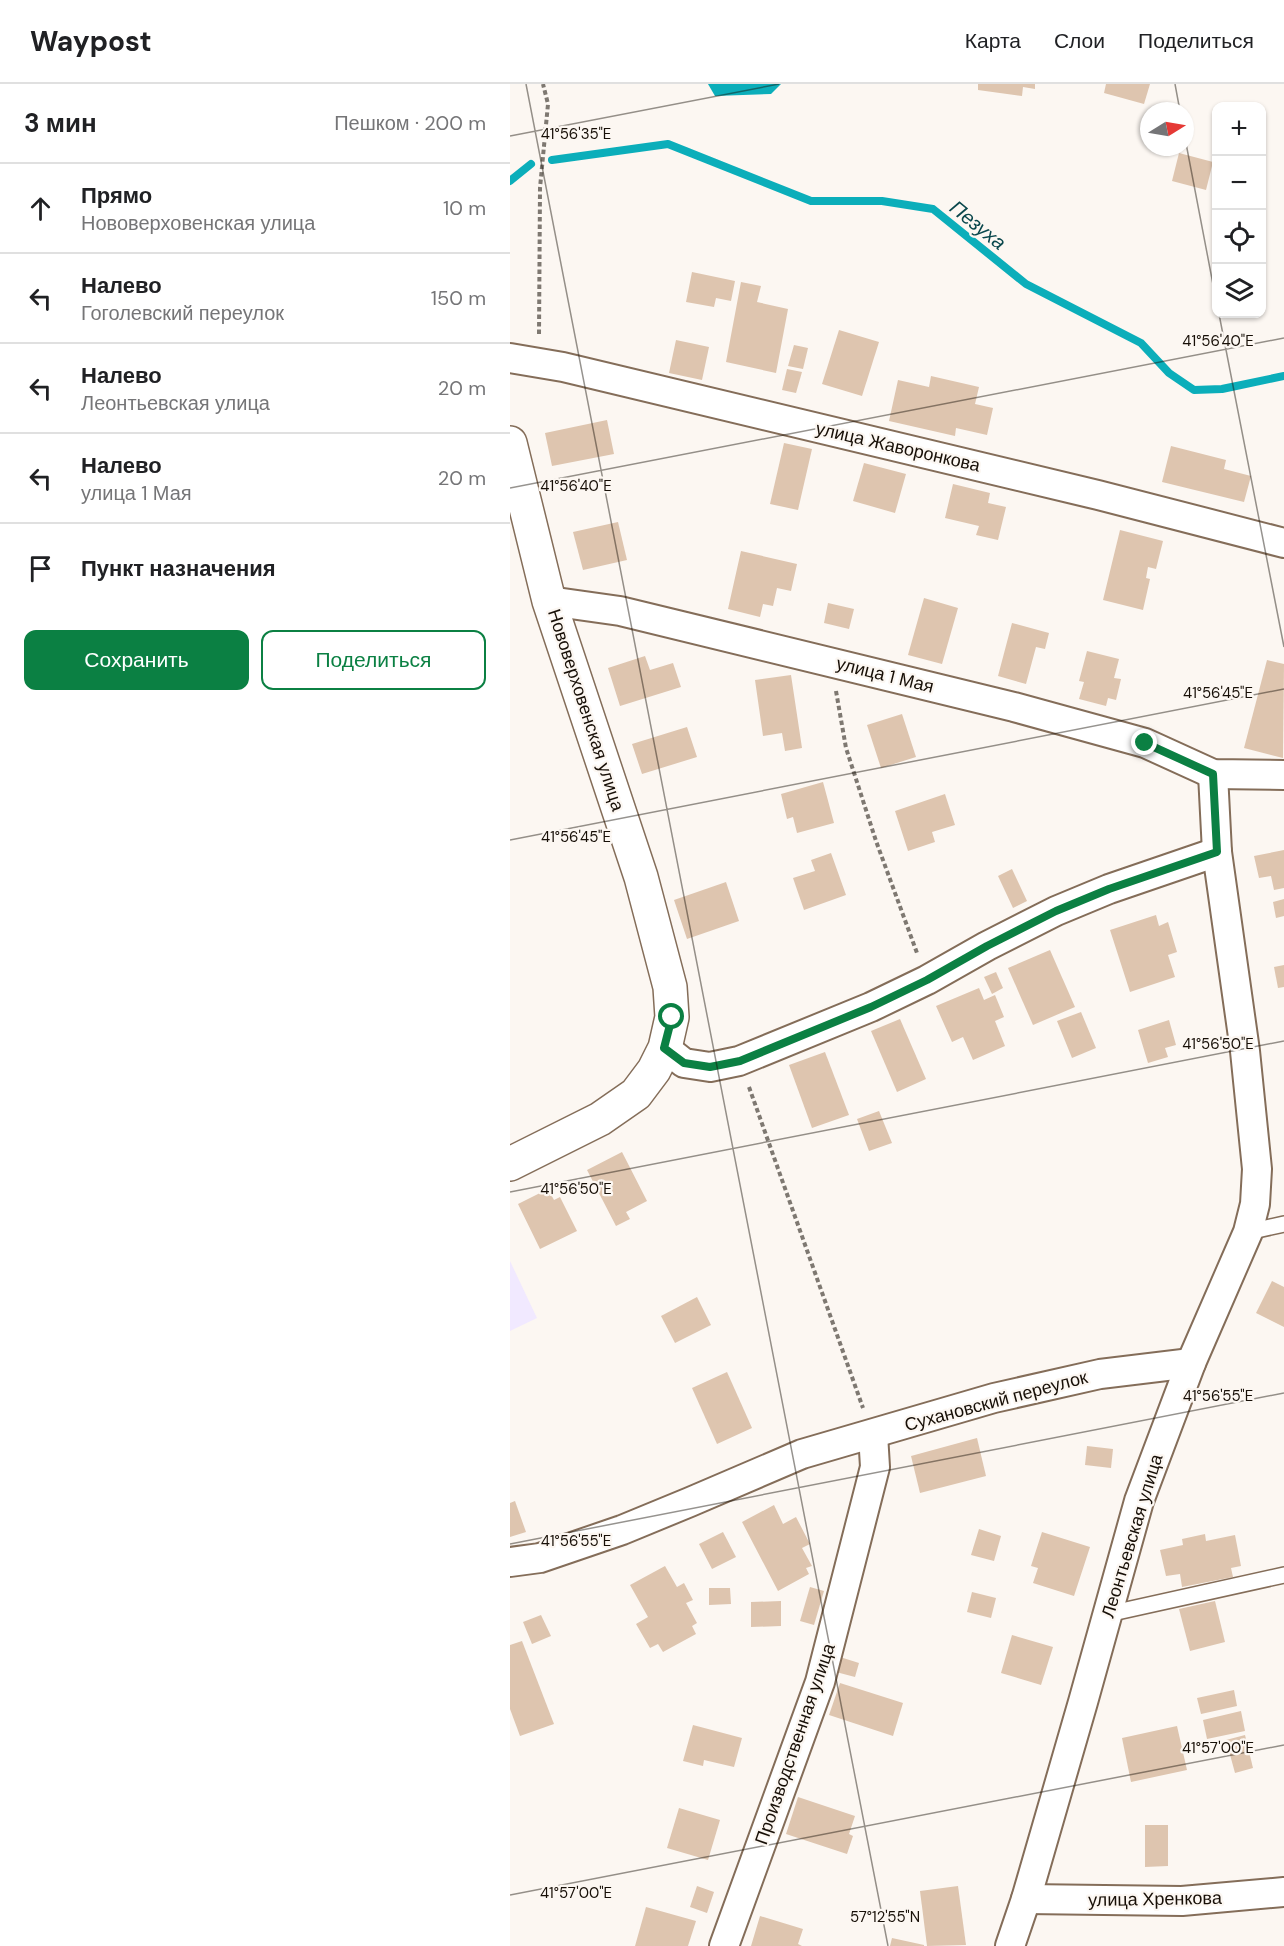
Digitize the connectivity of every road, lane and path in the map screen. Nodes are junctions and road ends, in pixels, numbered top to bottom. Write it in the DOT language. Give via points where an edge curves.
graph roads {
  1 [pos="543,84"];
  2 [pos="510,358"];
  3 [pos="539,363"];
  4 [pos="510,442"];
  5 [pos="1284,543"];
  6 [pos="549,601"];
  7 [pos="830,661"];
  8 [pos="1213,774"];
  9 [pos="1284,775"];
  10 [pos="1217,852"];
  11 [pos="927,980"];
  12 [pos="664,1048"];
  13 [pos="740,1061"];
  14 [pos="510,1164"];
  15 [pos="1284,1224"];
  16 [pos="1248,1232"];
  17 [pos="1191,1363"];
  18 [pos="873,1434"];
  19 [pos="510,1562"];
  20 [pos="1284,1575"];
  21 [pos="1107,1614"];
  22 [pos="1284,1892"];
  23 [pos="1026,1899"];
  24 [pos="724,1946"];
  25 [pos="1010,1946"];
  1 -- 3 [label="path" via="548,104 540,188"];
  2 -- 3 [label="street, улица Жаворонкова"];
  3 -- 5 [label="street, улица Жаворонкова" via="1087,492"];
  4 -- 6 [label="main road, Нововерховенская улица"];
  6 -- 7 [label="street, улица 1 Мая" via="620,611"];
  6 -- 12 [label="main road, Нововерховенская улица" via="641,877 670,987 672,1017"];
  7 -- 8 [label="street, улица 1 Мая" via="1145,743"];
  7 -- 11 [label="path" via="846,748"];
  8 -- 9 [label="street"];
  8 -- 10 [label="street, Леонтьевская улица"];
  10 -- 11 [label="street" via="1056,911"];
  10 -- 16 [label="street, Леонтьевская улица" via="1257,1169"];
  11 -- 13 [label="street"];
  12 -- 13 [label="street" via="684,1063 710,1067"];
  12 -- 14 [label="main road, Нововерховенская улица" via="636,1094 600,1119"];
  13 -- 18 [label="path"];
  15 -- 16 [label="lane"];
  16 -- 17 [label="street, Леонтьевская улица"];
  17 -- 18 [label="street, Сухановский переулок" via="1101,1374 1004,1395"];
  17 -- 21 [label="street, Леонтьевская улица" via="1139,1501"];
  18 -- 19 [label="street, Сухановский переулок" via="802,1454 622,1530 540,1558"];
  18 -- 24 [label="street, Производственная улица" via="875,1467 820,1682"];
  20 -- 21 [label="lane"];
  21 -- 23 [label="street, Леонтьевская улица"];
  22 -- 23 [label="street, улица Хренкова" via="1182,1902"];
  23 -- 25 [label="street, Леонтьевская улица"];
}
